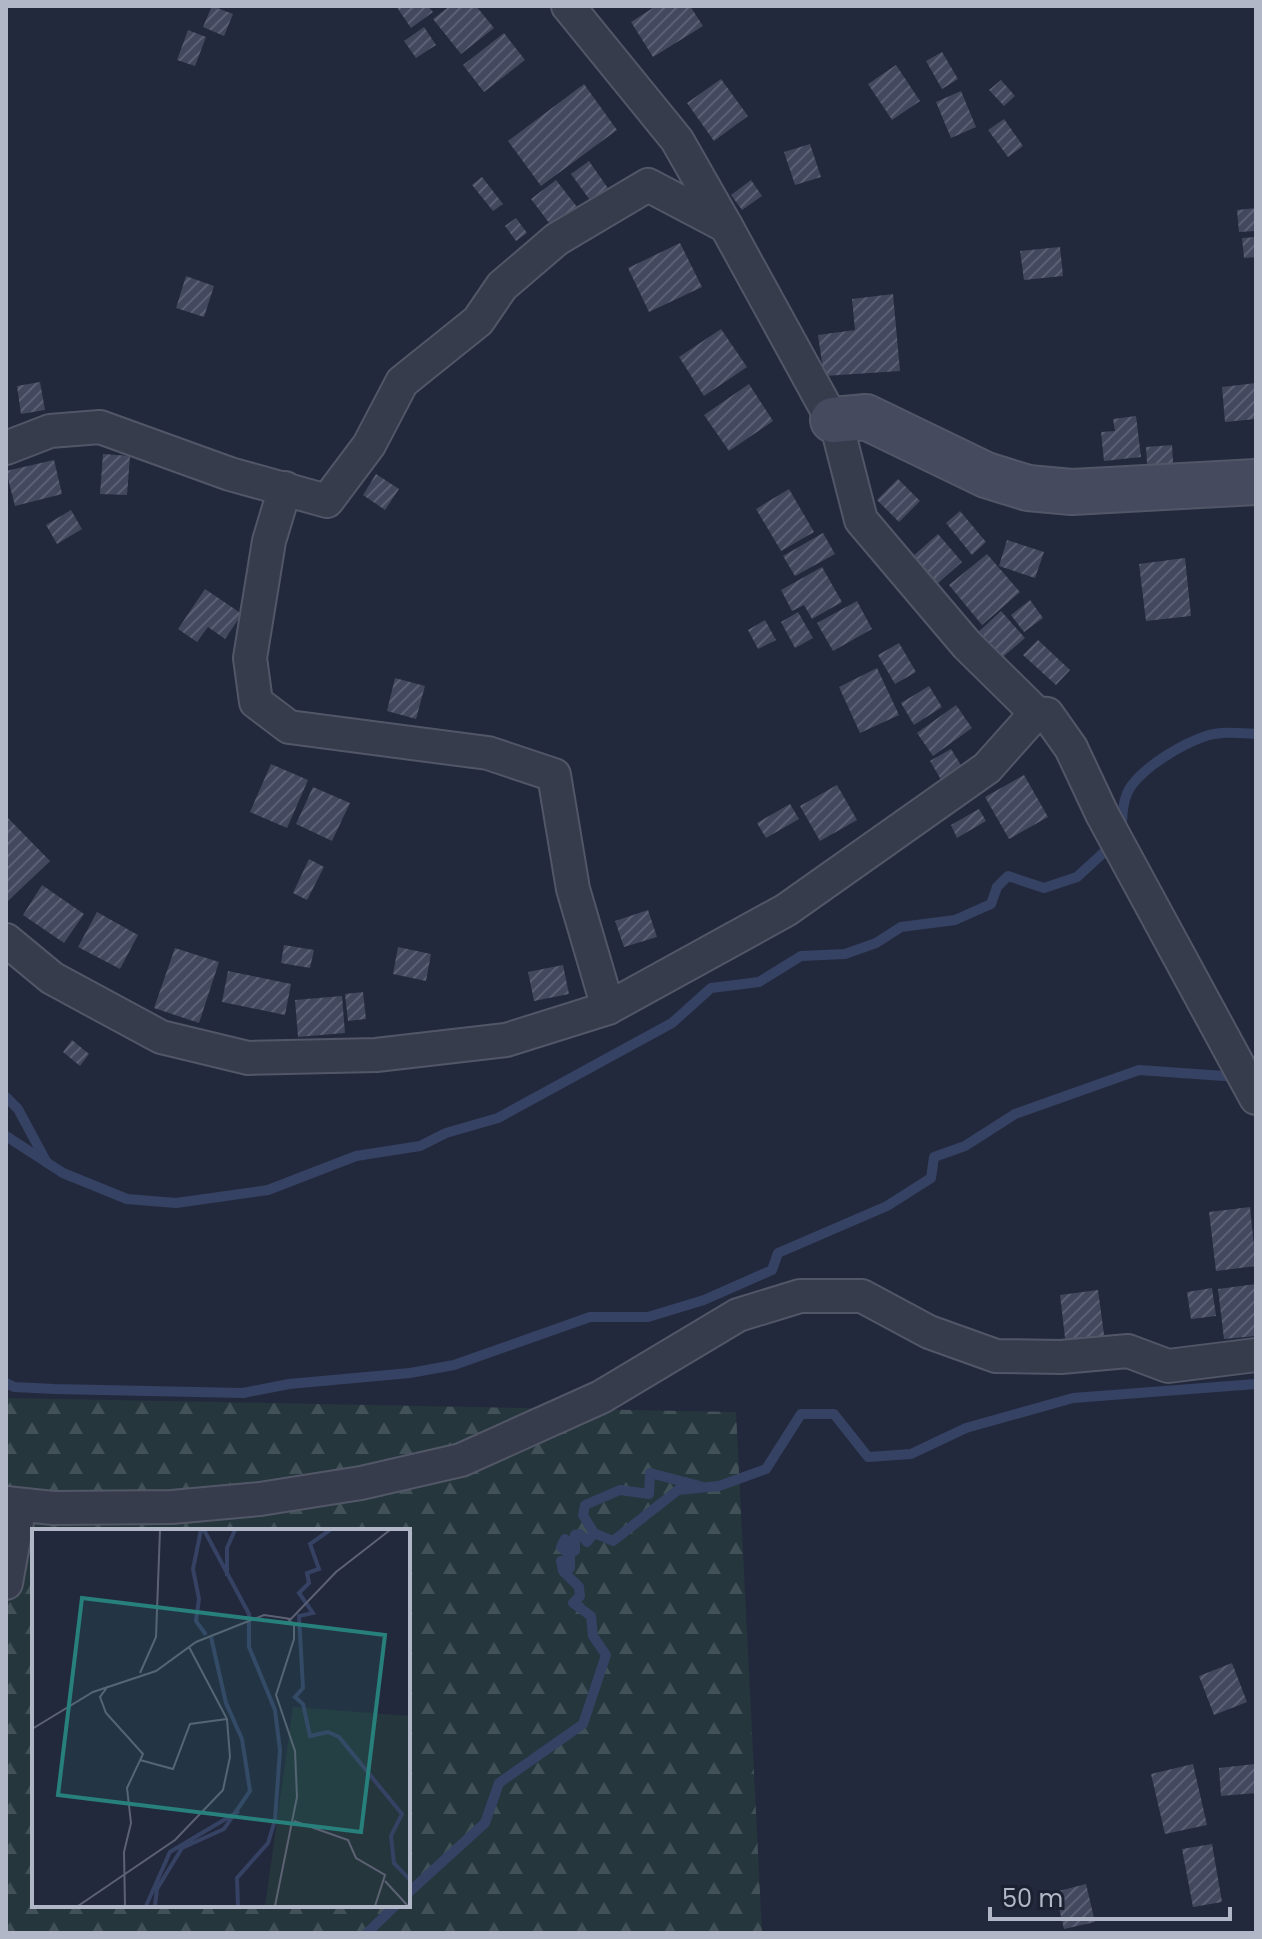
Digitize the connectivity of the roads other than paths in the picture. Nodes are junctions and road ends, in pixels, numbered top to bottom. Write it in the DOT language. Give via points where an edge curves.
graph roads {
  1 [pos="568,6"];
  2 [pos="726,226"];
  3 [pos="833,420"];
  4 [pos="6,448"];
  5 [pos="1256,482"];
  6 [pos="285,488"];
  7 [pos="1036,713"];
  8 [pos="6,940"];
  9 [pos="608,1008"];
  10 [pos="1256,1098"];
  11 [pos="1256,1355"];
  12 [pos="13,1504"];
  13 [pos="6,1583"];
  1 -- 2 [label="street" via="677,140"];
  2 -- 3 [label="street"];
  2 -- 6 [label="street" via="648,185 557,239 502,286 478,321 402,382 369,445 327,501"];
  3 -- 5 [label="street" via="866,417 986,475 1028,488 1072,492"];
  3 -- 7 [label="street" via="861,520 967,645"];
  4 -- 6 [label="street" via="50,431 100,427"];
  6 -- 9 [label="street" via="269,541 250,658 256,702 289,727 488,753 554,775 573,889"];
  7 -- 9 [label="street" via="987,768 786,910"];
  7 -- 10 [label="street" via="1047,714 1071,748"];
  8 -- 9 [label="street" via="52,978 161,1037 248,1058 376,1055 506,1040"];
  11 -- 12 [label="street" via="1168,1366 1128,1351 996,1356 929,1332 862,1296 800,1296 738,1315 601,1397 461,1460 260,1499 172,1507"];
  12 -- 13 [label="street"];
}
